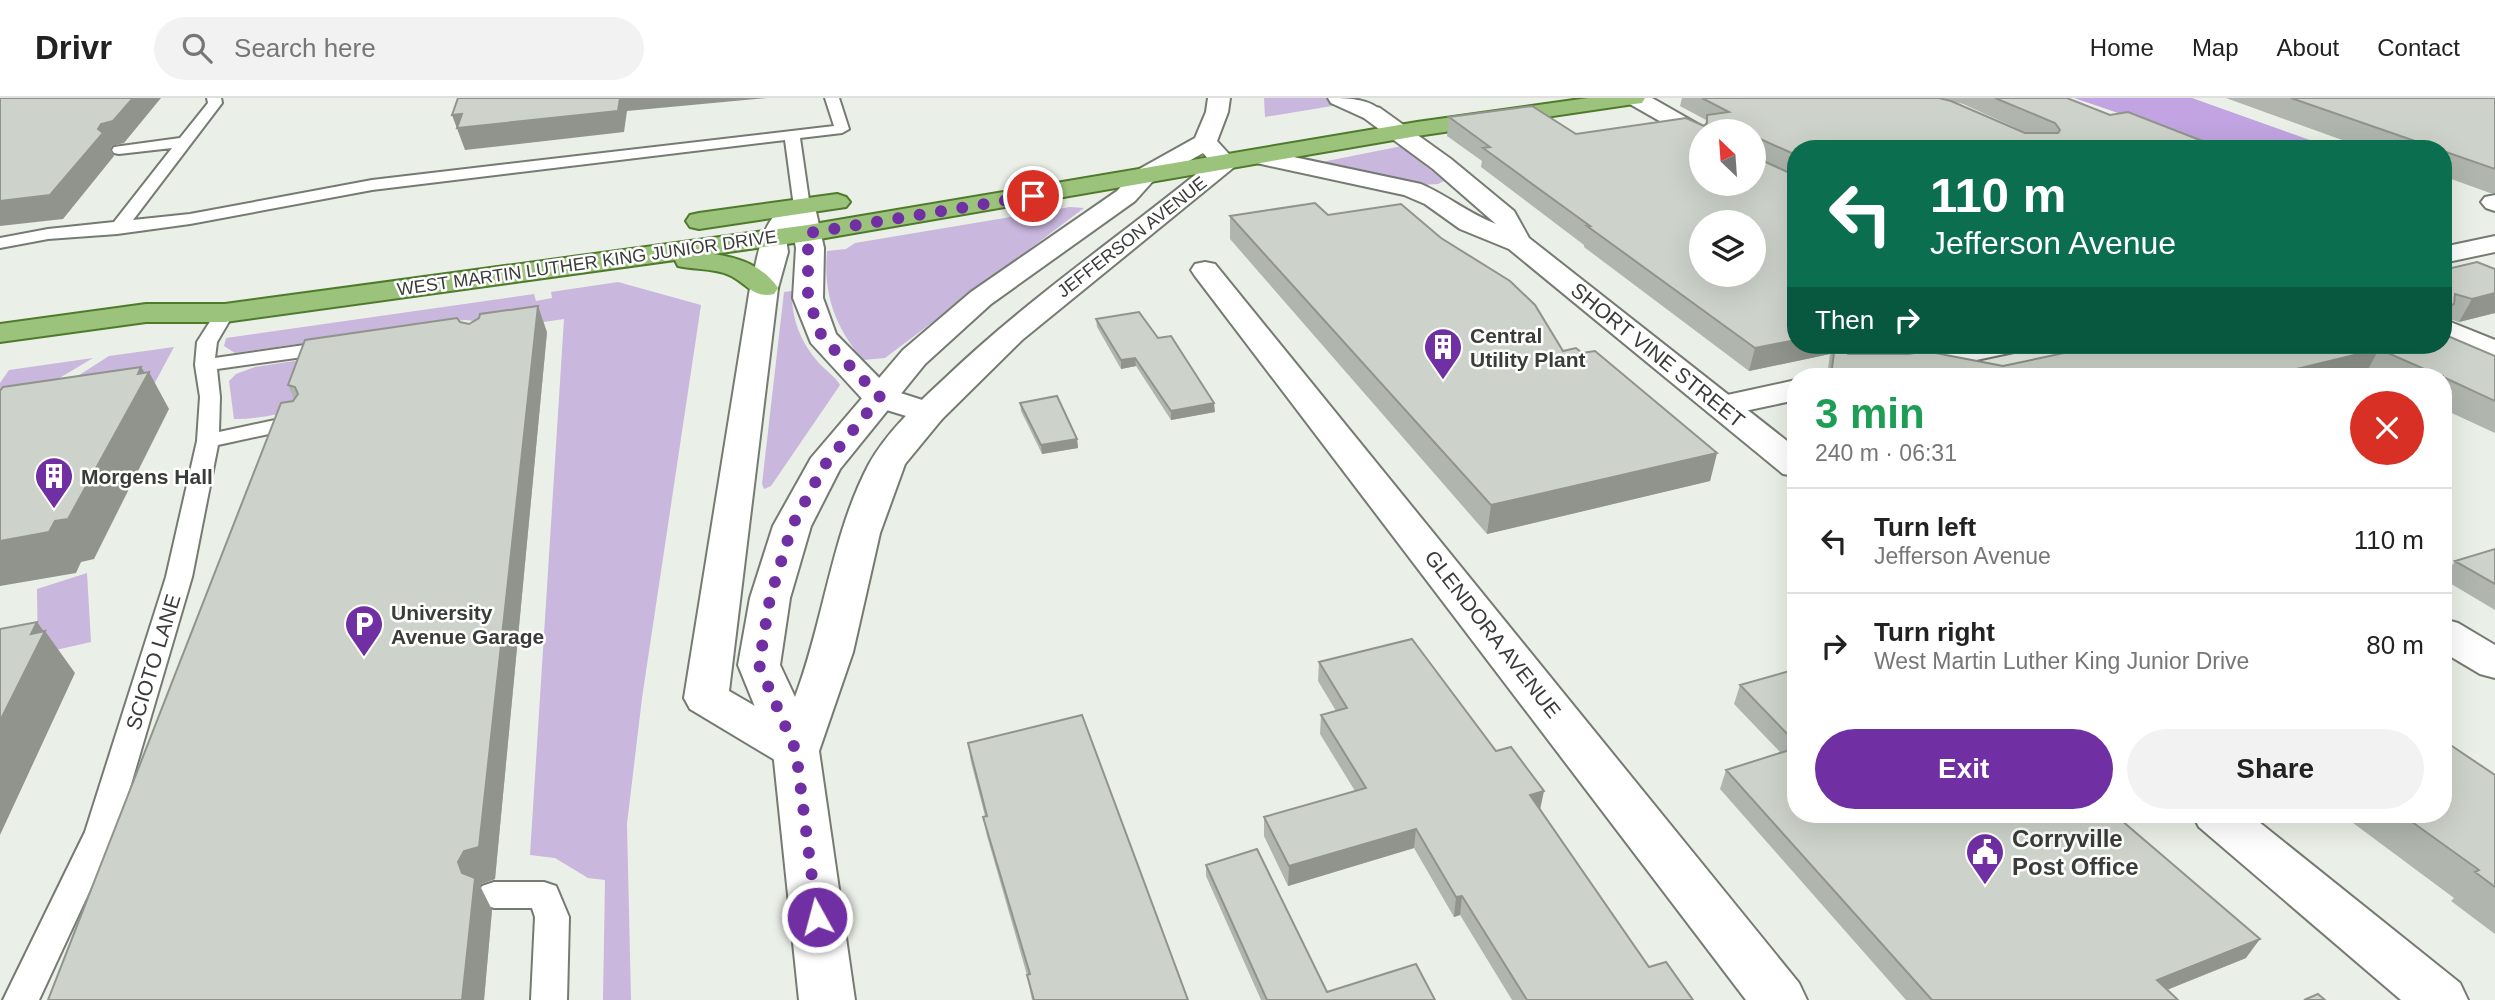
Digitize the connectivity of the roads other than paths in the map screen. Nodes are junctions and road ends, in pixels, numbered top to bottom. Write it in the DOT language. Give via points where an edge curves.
graph roads {
  1 [pos="214,98"];
  2 [pos="832,98"];
  3 [pos="1219,98"];
  4 [pos="1494,98"];
  5 [pos="1635,98"];
  6 [pos="1336,109"];
  7 [pos="1372,113"];
  8 [pos="1405,116"];
  9 [pos="1689,128"];
  10 [pos="792,136"];
  11 [pos="1231,138"];
  12 [pos="184,142"];
  13 [pos="1205,142"];
  14 [pos="119,150"];
  15 [pos="1261,157"];
  16 [pos="1225,163"];
  17 [pos="1143,177"];
  18 [pos="886,195"];
  19 [pos="859,199"];
  20 [pos="667,225"];
  21 [pos="794,226"];
  22 [pos="117,229"];
  23 [pos="48,234"];
  24 [pos="0,236"];
  25 [pos="0,243"];
  26 [pos="1519,243"];
  27 [pos="2495,244"];
  28 [pos="2452,253"];
  29 [pos="564,265"];
  30 [pos="377,266"];
  31 [pos="1205,270"];
  32 [pos="764,288"];
  33 [pos="146,313"];
  34 [pos="226,313"];
  35 [pos="2452,332"];
  36 [pos="0,333"];
  37 [pos="353,343"];
  38 [pos="2495,351"];
  39 [pos="1999,356"];
  40 [pos="205,365"];
  41 [pos="1914,368"];
  42 [pos="1787,392"];
  43 [pos="880,397"];
  44 [pos="1721,406"];
  45 [pos="929,413"];
  46 [pos="298,421"];
  47 [pos="208,441"];
  48 [pos="1787,459"];
  49 [pos="2452,638"];
  50 [pos="2495,664"];
  51 [pos="796,751"];
  52 [pos="2227,823"];
  53 [pos="494,895"];
  54 [pos="21,1000"];
  55 [pos="549,1000"];
  56 [pos="827,1000"];
  57 [pos="1779,1000"];
  58 [pos="2440,1000"];
  1 -- 12 [label="lane" via="215,103"];
  2 -- 10 [label="lane" via="842,129"];
  3 -- 13 [label="street"];
  4 -- 8 [label="main road"];
  5 -- 8 [label="main road"];
  5 -- 9 [label="street"];
  6 -- 7 [label="main road"];
  7 -- 8 [label="street, SHORT VINE STREET"];
  8 -- 15 [label="main road, WEST MARTIN LUTHER KING JUNIOR DRIVE"];
  8 -- 26 [label="street, SHORT VINE STREET" via="1506,217"];
  10 -- 21 [label="lane"];
  10 -- 22 [label="lane" via="359,187"];
  11 -- 13 [label="main road"];
  12 -- 14 [label="lane"];
  12 -- 22 [label="lane"];
  13 -- 16 [label="street, JEFFERSON AVENUE"];
  13 -- 17 [label="street, JEFFERSON AVENUE"];
  13 -- 18 [label="main road"];
  15 -- 16 [label="main road, WEST MARTIN LUTHER KING JUNIOR DRIVE"];
  15 -- 26 [label="street, SHORT VINE STREET" via="1412,189 1469,223"];
  16 -- 17 [label="main road, WEST MARTIN LUTHER KING JUNIOR DRIVE"];
  16 -- 45 [label="street, JEFFERSON AVENUE" via="1025,320"];
  17 -- 21 [label="main road, WEST MARTIN LUTHER KING JUNIOR DRIVE"];
  17 -- 43 [label="street, JEFFERSON AVENUE" via="1126,196 981,298 914,357"];
  19 -- 21 [label="main road, WEST MARTIN LUTHER KING JUNIOR DRIVE"];
  20 -- 21 [label="main road, WEST MARTIN LUTHER KING JUNIOR DRIVE"];
  21 -- 29 [label="main road, WEST MARTIN LUTHER KING JUNIOR DRIVE"];
  21 -- 32 [label="street" via="774,252"];
  21 -- 43 [label="street" via="808,298 822,337"];
  22 -- 23 [label="lane"];
  23 -- 24 [label="lane"];
  23 -- 25 [label="lane"];
  26 -- 44 [label="street, SHORT VINE STREET"];
  27 -- 28 [label="street"];
  29 -- 32 [label="main road" via="652,259 726,263 753,274"];
  29 -- 34 [label="main road, WEST MARTIN LUTHER KING JUNIOR DRIVE"];
  30 -- 33 [label="main road, WEST MARTIN LUTHER KING JUNIOR DRIVE" via="225,288"];
  31 -- 57 [label="street, GLENDORA AVENUE"];
  32 -- 51 [label="street" via="706,698"];
  33 -- 34 [label="main road, WEST MARTIN LUTHER KING JUNIOR DRIVE"];
  33 -- 36 [label="main road, WEST MARTIN LUTHER KING JUNIOR DRIVE"];
  34 -- 40 [label="lane, SCIOTO LANE" via="209,336"];
  35 -- 38 [label="street"];
  37 -- 40 [label="lane"];
  39 -- 41 [label="street"];
  40 -- 47 [label="lane, SCIOTO LANE" via="210,397"];
  42 -- 44 [label="street"];
  43 -- 45 [label="street"];
  43 -- 51 [label="street, JEFFERSON AVENUE" via="824,466 792,526 770,598 759,665"];
  44 -- 48 [label="street, SHORT VINE STREET"];
  45 -- 51 [label="street, JEFFERSON AVENUE" via="888,461 872,497 857,541 832,652"];
  46 -- 47 [label="lane"];
  47 -- 54 [label="lane, SCIOTO LANE" via="179,577 102,831"];
  49 -- 50 [label="street"];
  51 -- 56 [label="street, JEFFERSON AVENUE"];
  52 -- 58 [label="street"];
  53 -- 55 [label="lane" via="544,895 552,917"];
}
